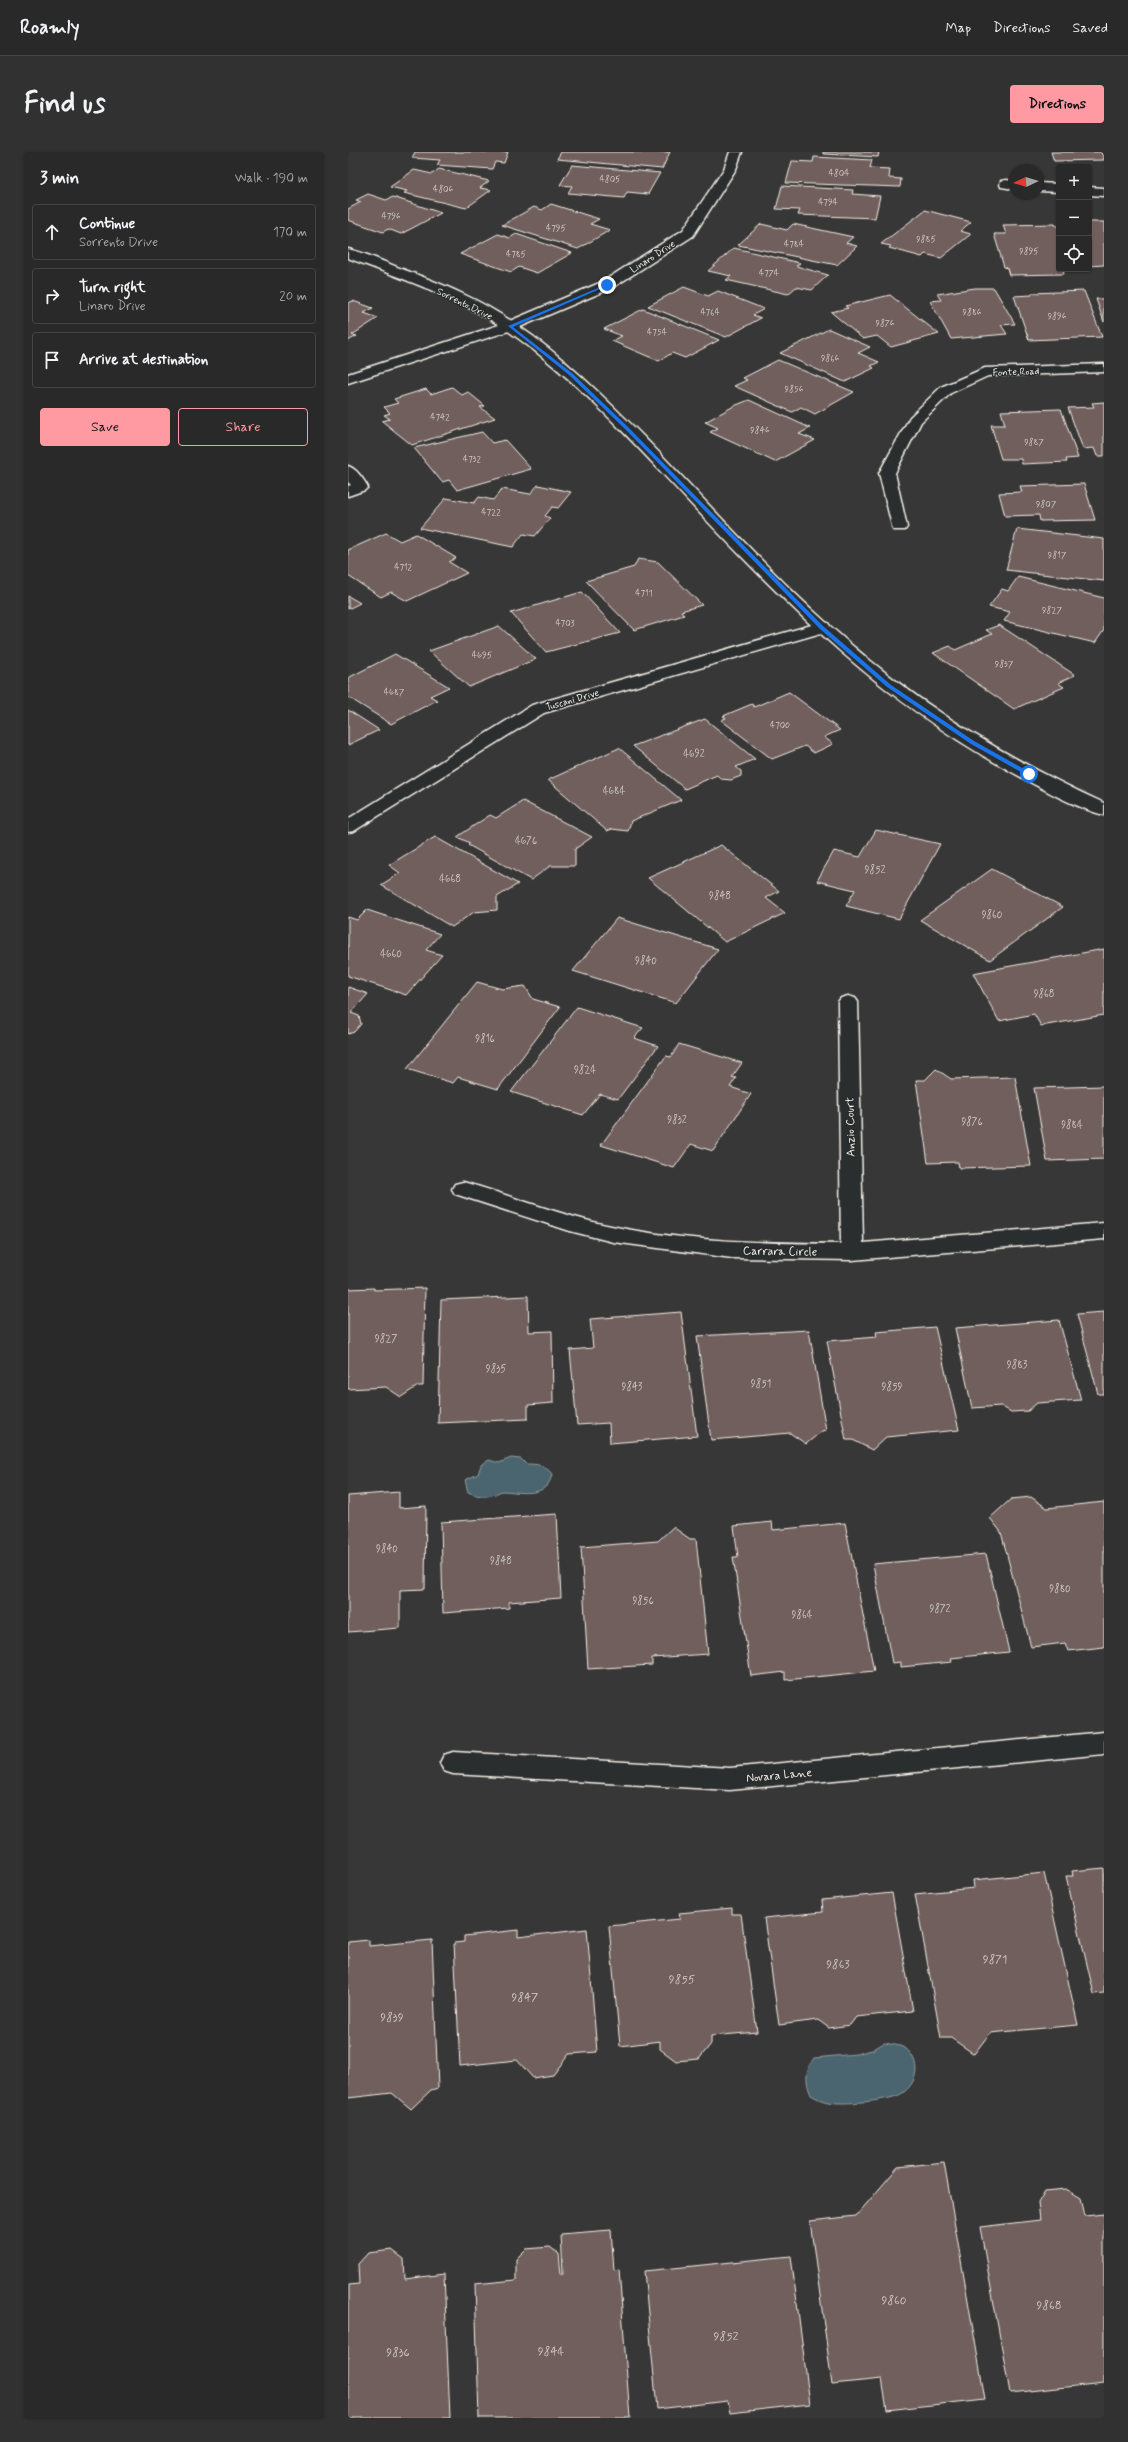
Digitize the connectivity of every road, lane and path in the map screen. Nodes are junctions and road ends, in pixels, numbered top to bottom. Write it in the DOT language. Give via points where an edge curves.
graph roads {
  1 [pos="736,152"];
  2 [pos="1044,187"];
  3 [pos="1056,188"];
  4 [pos="1092,191"];
  5 [pos="1104,192"];
  6 [pos="348,253"];
  7 [pos="510,326"];
  8 [pos="1104,368"];
  9 [pos="348,379"];
  10 [pos="348,471"];
  11 [pos="354,489"];
  12 [pos="899,527"];
  13 [pos="822,628"];
  14 [pos="1104,810"];
  15 [pos="348,827"];
  16 [pos="848,1002"];
  17 [pos="463,1189"];
  18 [pos="1104,1231"];
  19 [pos="852,1252"];
  20 [pos="1104,1743"];
  21 [pos="453,1763"];
  1 -- 7 [label="street, Linaro Drive" via="730,169 688,232 607,285"];
  2 -- 3 [label="street"];
  4 -- 5 [label="street"];
  6 -- 7 [label="street, Sorrento Drive" via="475,306"];
  7 -- 9 [label="street, Linaro Drive"];
  7 -- 13 [label="street, Sorrento Drive" via="571,374 621,422"];
  8 -- 12 [label="street, Fonte Road" via="985,372 946,390 915,420 887,473"];
  10 -- 11 [label="street"];
  13 -- 14 [label="street, Sorrento Drive" via="889,686 972,742 1029,774"];
  13 -- 15 [label="street, Tuscani Drive" via="538,709"];
  16 -- 19 [label="street, Anzio Court"];
  17 -- 19 [label="street, Carrara Circle" via="556,1220 613,1234 732,1250"];
  18 -- 19 [label="street, Carrara Circle"];
  20 -- 21 [label="street, Novara Lane" via="730,1779"];
}
